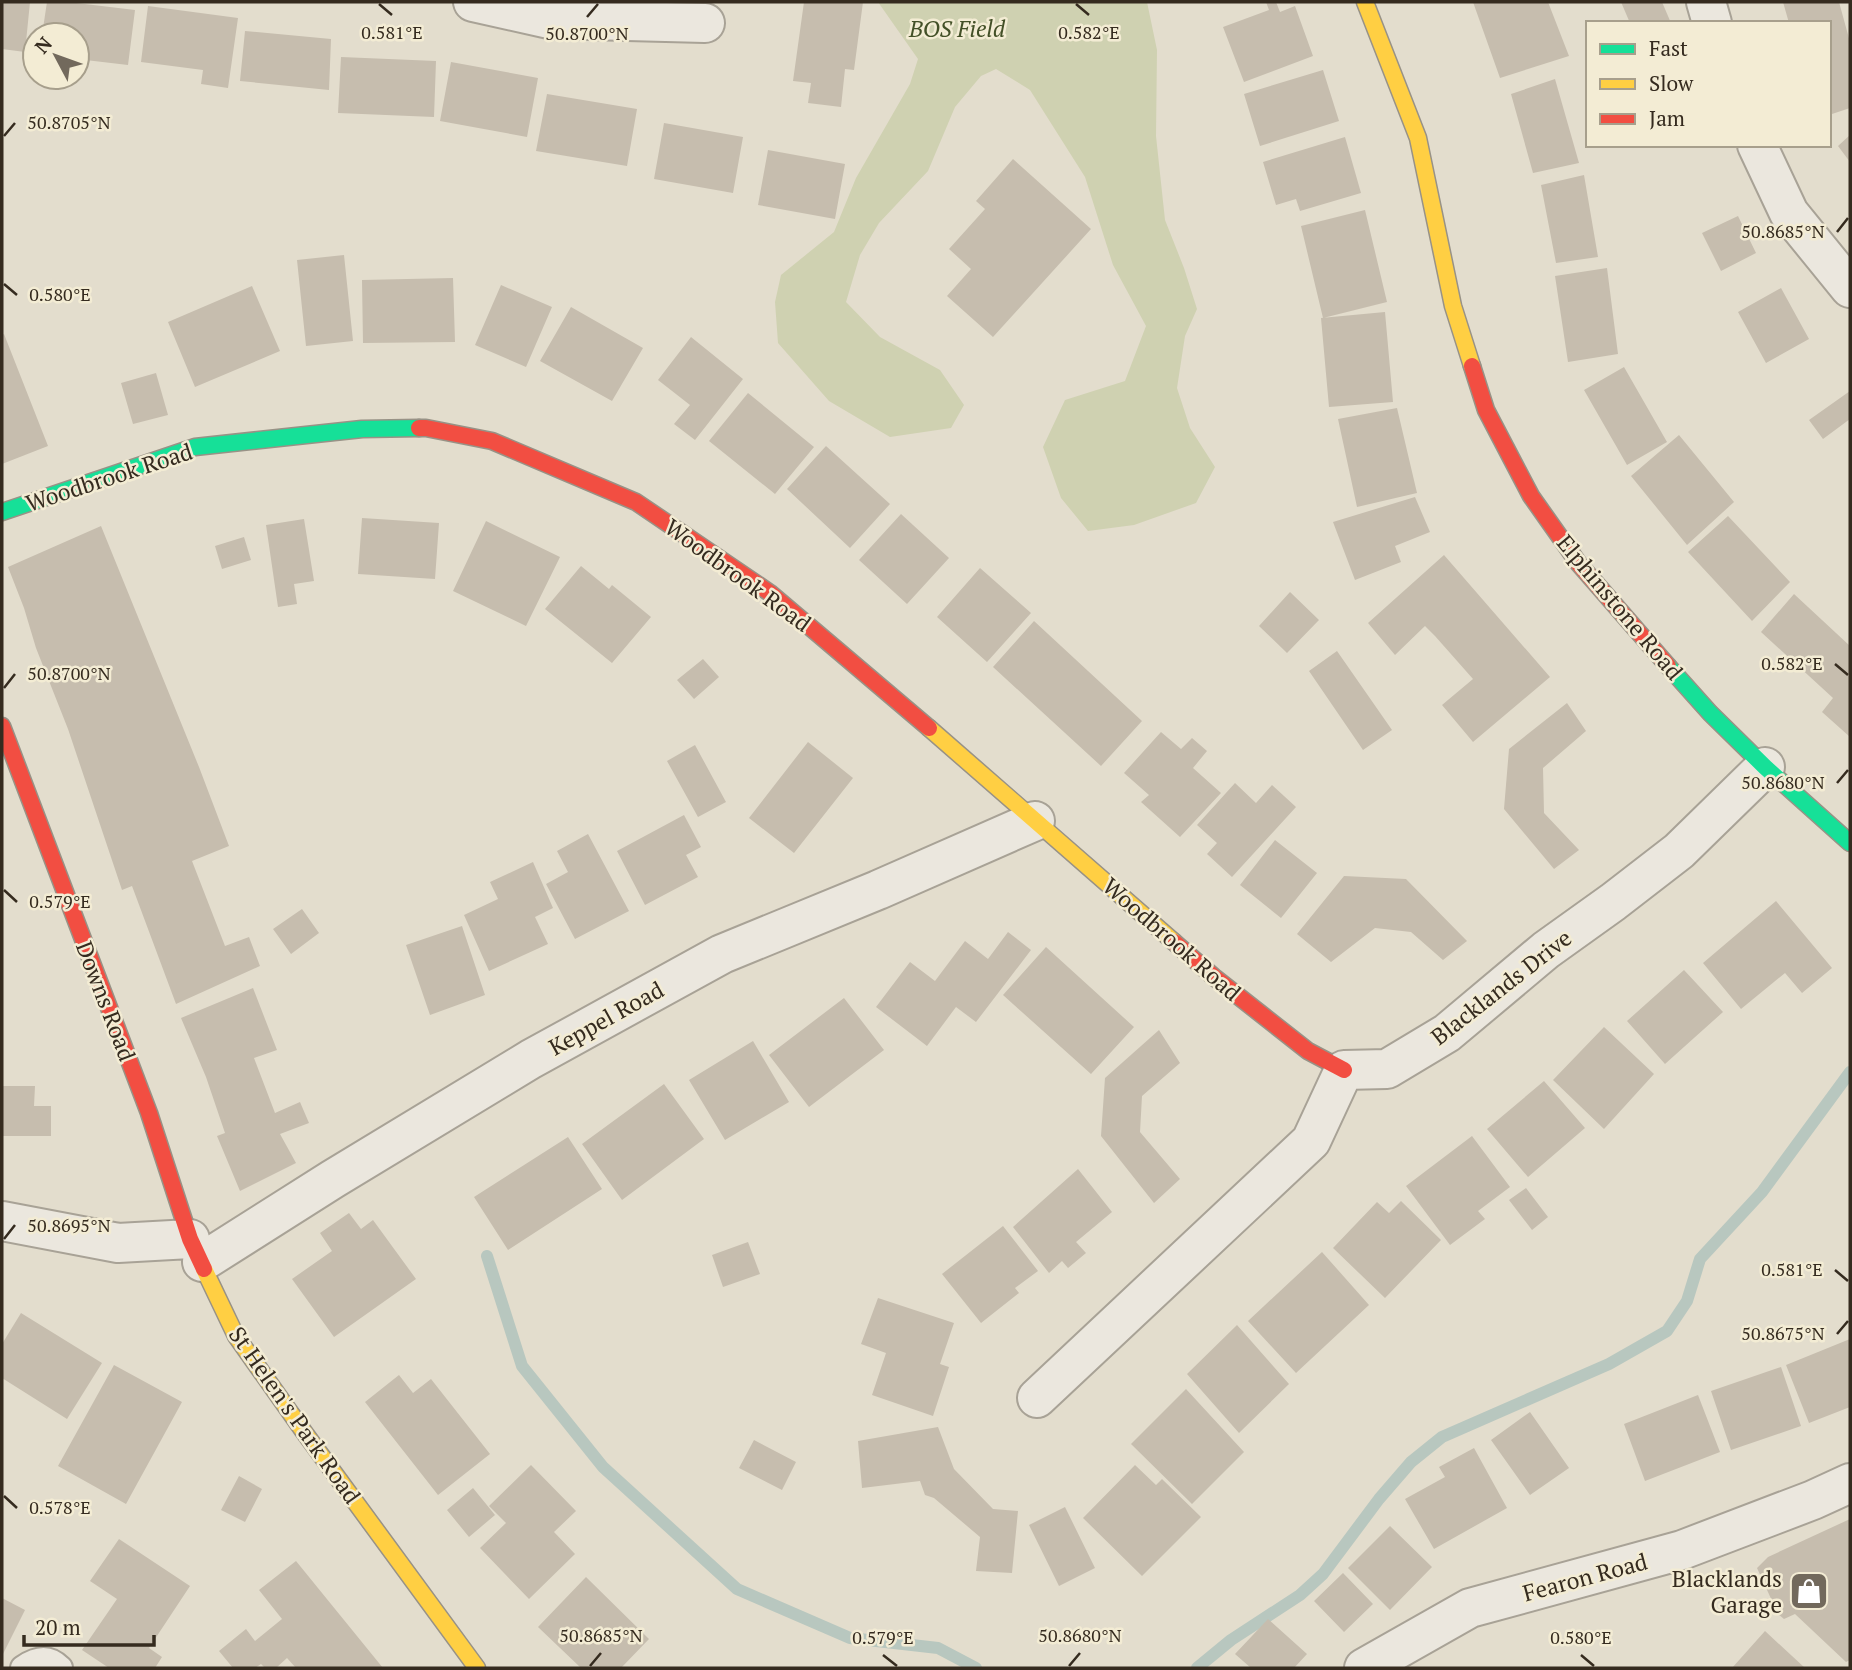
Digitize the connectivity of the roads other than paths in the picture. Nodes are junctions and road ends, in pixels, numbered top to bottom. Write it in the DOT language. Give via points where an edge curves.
graph roads {
  1 [pos="473,2"];
  2 [pos="1365,2"];
  3 [pos="1706,2"];
  4 [pos="1711,21"];
  5 [pos="705,23"];
  6 [pos="1759,147"];
  7 [pos="1850,288"];
  8 [pos="2,512"];
  9 [pos="2,726"];
  10 [pos="1765,767"];
  11 [pos="1035,821"];
  12 [pos="1849,838"];
  13 [pos="1345,1070"];
  14 [pos="2,1221"];
  15 [pos="196,1251"];
  16 [pos="1037,1398"];
  17 [pos="1850,1483"];
  18 [pos="23,1668"];
  19 [pos="60,1668"];
  20 [pos="477,1668"];
  21 [pos="1364,1668"];
  1 -- 5 [label="street" via="549,19"];
  2 -- 10 [label="street, Elphinstone Road" via="1418,138 1453,306 1486,410 1531,496 1579,564 1710,713"];
  3 -- 4 [label="street"];
  6 -- 7 [label="street" via="1789,213"];
  8 -- 11 [label="street, Woodbrook Road" via="195,447 362,429 426,428 492,441 636,502 771,593"];
  9 -- 15 [label="street, Downs Road" via="149,1113"];
  10 -- 12 [label="street, Elphinstone Road"];
  10 -- 13 [label="street, Blacklands Drive" via="1679,851 1546,950 1447,1033 1387,1069"];
  11 -- 13 [label="street, Woodbrook Road" via="1214,977 1308,1051"];
  11 -- 15 [label="street, Keppel Road" via="722,954 531,1059 333,1179"];
  13 -- 16 [label="street" via="1311,1141"];
  14 -- 15 [label="street" via="118,1243"];
  15 -- 20 [label="street, St Helen's Park Road" via="236,1336"];
  17 -- 21 [label="street, Fearon Road" via="1682,1550 1470,1608"];
  18 -- 19 [label="lane" via="47,1660"];
}
